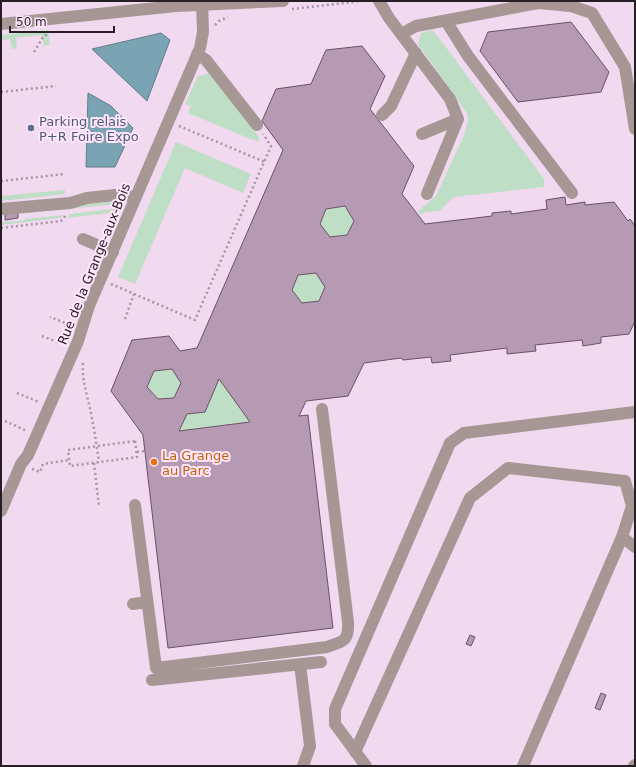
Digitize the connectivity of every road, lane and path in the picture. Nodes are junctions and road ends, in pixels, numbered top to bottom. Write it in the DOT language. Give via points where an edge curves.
graph roads {
  1 [pos="361,1"];
  2 [pos="379,1"];
  3 [pos="202,3"];
  4 [pos="284,5"];
  5 [pos="234,16"];
  6 [pos="446,21"];
  7 [pos="1,24"];
  8 [pos="213,26"];
  9 [pos="50,32"];
  10 [pos="401,34"];
  11 [pos="34,52"];
  12 [pos="416,53"];
  13 [pos="197,54"];
  14 [pos="56,86"];
  15 [pos="1,92"];
  16 [pos="382,115"];
  17 [pos="458,119"];
  18 [pos="257,125"];
  19 [pos="177,130"];
  20 [pos="635,130"];
  21 [pos="422,134"];
  22 [pos="265,162"];
  23 [pos="65,174"];
  24 [pos="1,181"];
  25 [pos="572,193"];
  26 [pos="427,194"];
  27 [pos="87,198"];
  28 [pos="136,198"];
  29 [pos="1,203"];
  30 [pos="1,209"];
  31 [pos="83,239"];
  32 [pos="113,252"];
  33 [pos="114,277"];
  34 [pos="111,284"];
  35 [pos="108,291"];
  36 [pos="134,294"];
  37 [pos="50,317"];
  38 [pos="125,319"];
  39 [pos="42,336"];
  40 [pos="84,357"];
  41 [pos="17,393"];
  42 [pos="49,406"];
  43 [pos="322,409"];
  44 [pos="635,412"];
  45 [pos="5,422"];
  46 [pos="36,436"];
  47 [pos="96,446"];
  48 [pos="145,451"];
  49 [pos="137,452"];
  50 [pos="69,460"];
  51 [pos="99,462"];
  52 [pos="48,463"];
  53 [pos="94,463"];
  54 [pos="135,505"];
  55 [pos="99,507"];
  56 [pos="1,511"];
  57 [pos="622,537"];
  58 [pos="635,547"];
  59 [pos="148,602"];
  60 [pos="133,604"];
  61 [pos="349,633"];
  62 [pos="365,640"];
  63 [pos="321,662"];
  64 [pos="300,664"];
  65 [pos="152,680"];
  66 [pos="356,752"];
  67 [pos="303,766"];
  68 [pos="366,766"];
  69 [pos="523,766"];
  1 -- 4 [label="path"];
  2 -- 10 [label="street"];
  3 -- 4 [label="street"];
  3 -- 7 [label="street"];
  3 -- 13 [label="street, Rue de la Grange-aux-Bois" via="203,32"];
  5 -- 8 [label="path" via="226,17"];
  6 -- 10 [label="street" via="416,26"];
  6 -- 20 [label="street" via="538,3 571,6 592,13 625,67"];
  6 -- 25 [label="street" via="468,56"];
  9 -- 11 [label="path" via="43,37"];
  10 -- 12 [label="street"];
  12 -- 16 [label="street" via="392,106"];
  12 -- 17 [label="street" via="450,99"];
  13 -- 18 [label="street" via="206,60"];
  13 -- 28 [label="street, Rue de la Grange-aux-Bois"];
  14 -- 15 [label="path"];
  17 -- 21 [label="street"];
  17 -- 26 [label="street"];
  18 -- 22 [label="path" via="271,146"];
  19 -- 22 [label="path" via="179,125"];
  22 -- 36 [label="path" via="195,320"];
  23 -- 24 [label="path"];
  27 -- 28 [label="street" via="127,195"];
  27 -- 29 [label="street" via="70,196"];
  27 -- 30 [label="street" via="70,203"];
  28 -- 32 [label="street, Rue de la Grange-aux-Bois"];
  31 -- 32 [label="street"];
  32 -- 42 [label="street, Rue de la Grange-aux-Bois"];
  33 -- 34 [label="path"];
  34 -- 35 [label="path"];
  34 -- 36 [label="path"];
  36 -- 38 [label="path"];
  37 -- 39 [label="path" via="65,323 66,335 57,342"];
  40 -- 47 [label="path" via="82,372"];
  41 -- 42 [label="path"];
  42 -- 46 [label="street, Rue de la Grange-aux-Bois"];
  43 -- 61 [label="street"];
  44 -- 62 [label="street" via="464,433 450,443"];
  45 -- 46 [label="path"];
  46 -- 56 [label="street, Rue de la Grange-aux-Bois"];
  47 -- 49 [label="path" via="135,441"];
  47 -- 50 [label="path" via="68,450"];
  47 -- 51 [label="path"];
  48 -- 49 [label="path"];
  49 -- 51 [label="path" via="138,457"];
  50 -- 52 [label="path"];
  50 -- 53 [label="path" via="70,466"];
  51 -- 53 [label="path"];
  53 -- 55 [label="path"];
  54 -- 59 [label="street"];
  57 -- 58 [label="street"];
  57 -- 66 [label="street" via="632,506 625,481 508,468 493,479 470,498"];
  57 -- 69 [label="street"];
  59 -- 60 [label="street"];
  59 -- 61 [label="street" via="156,668 327,647 344,641"];
  61 -- 62 [label="street"];
  62 -- 66 [label="street" via="335,709 335,724"];
  63 -- 64 [label="street"];
  64 -- 65 [label="street"];
  64 -- 67 [label="street" via="310,746"];
  66 -- 68 [label="street"];
}
